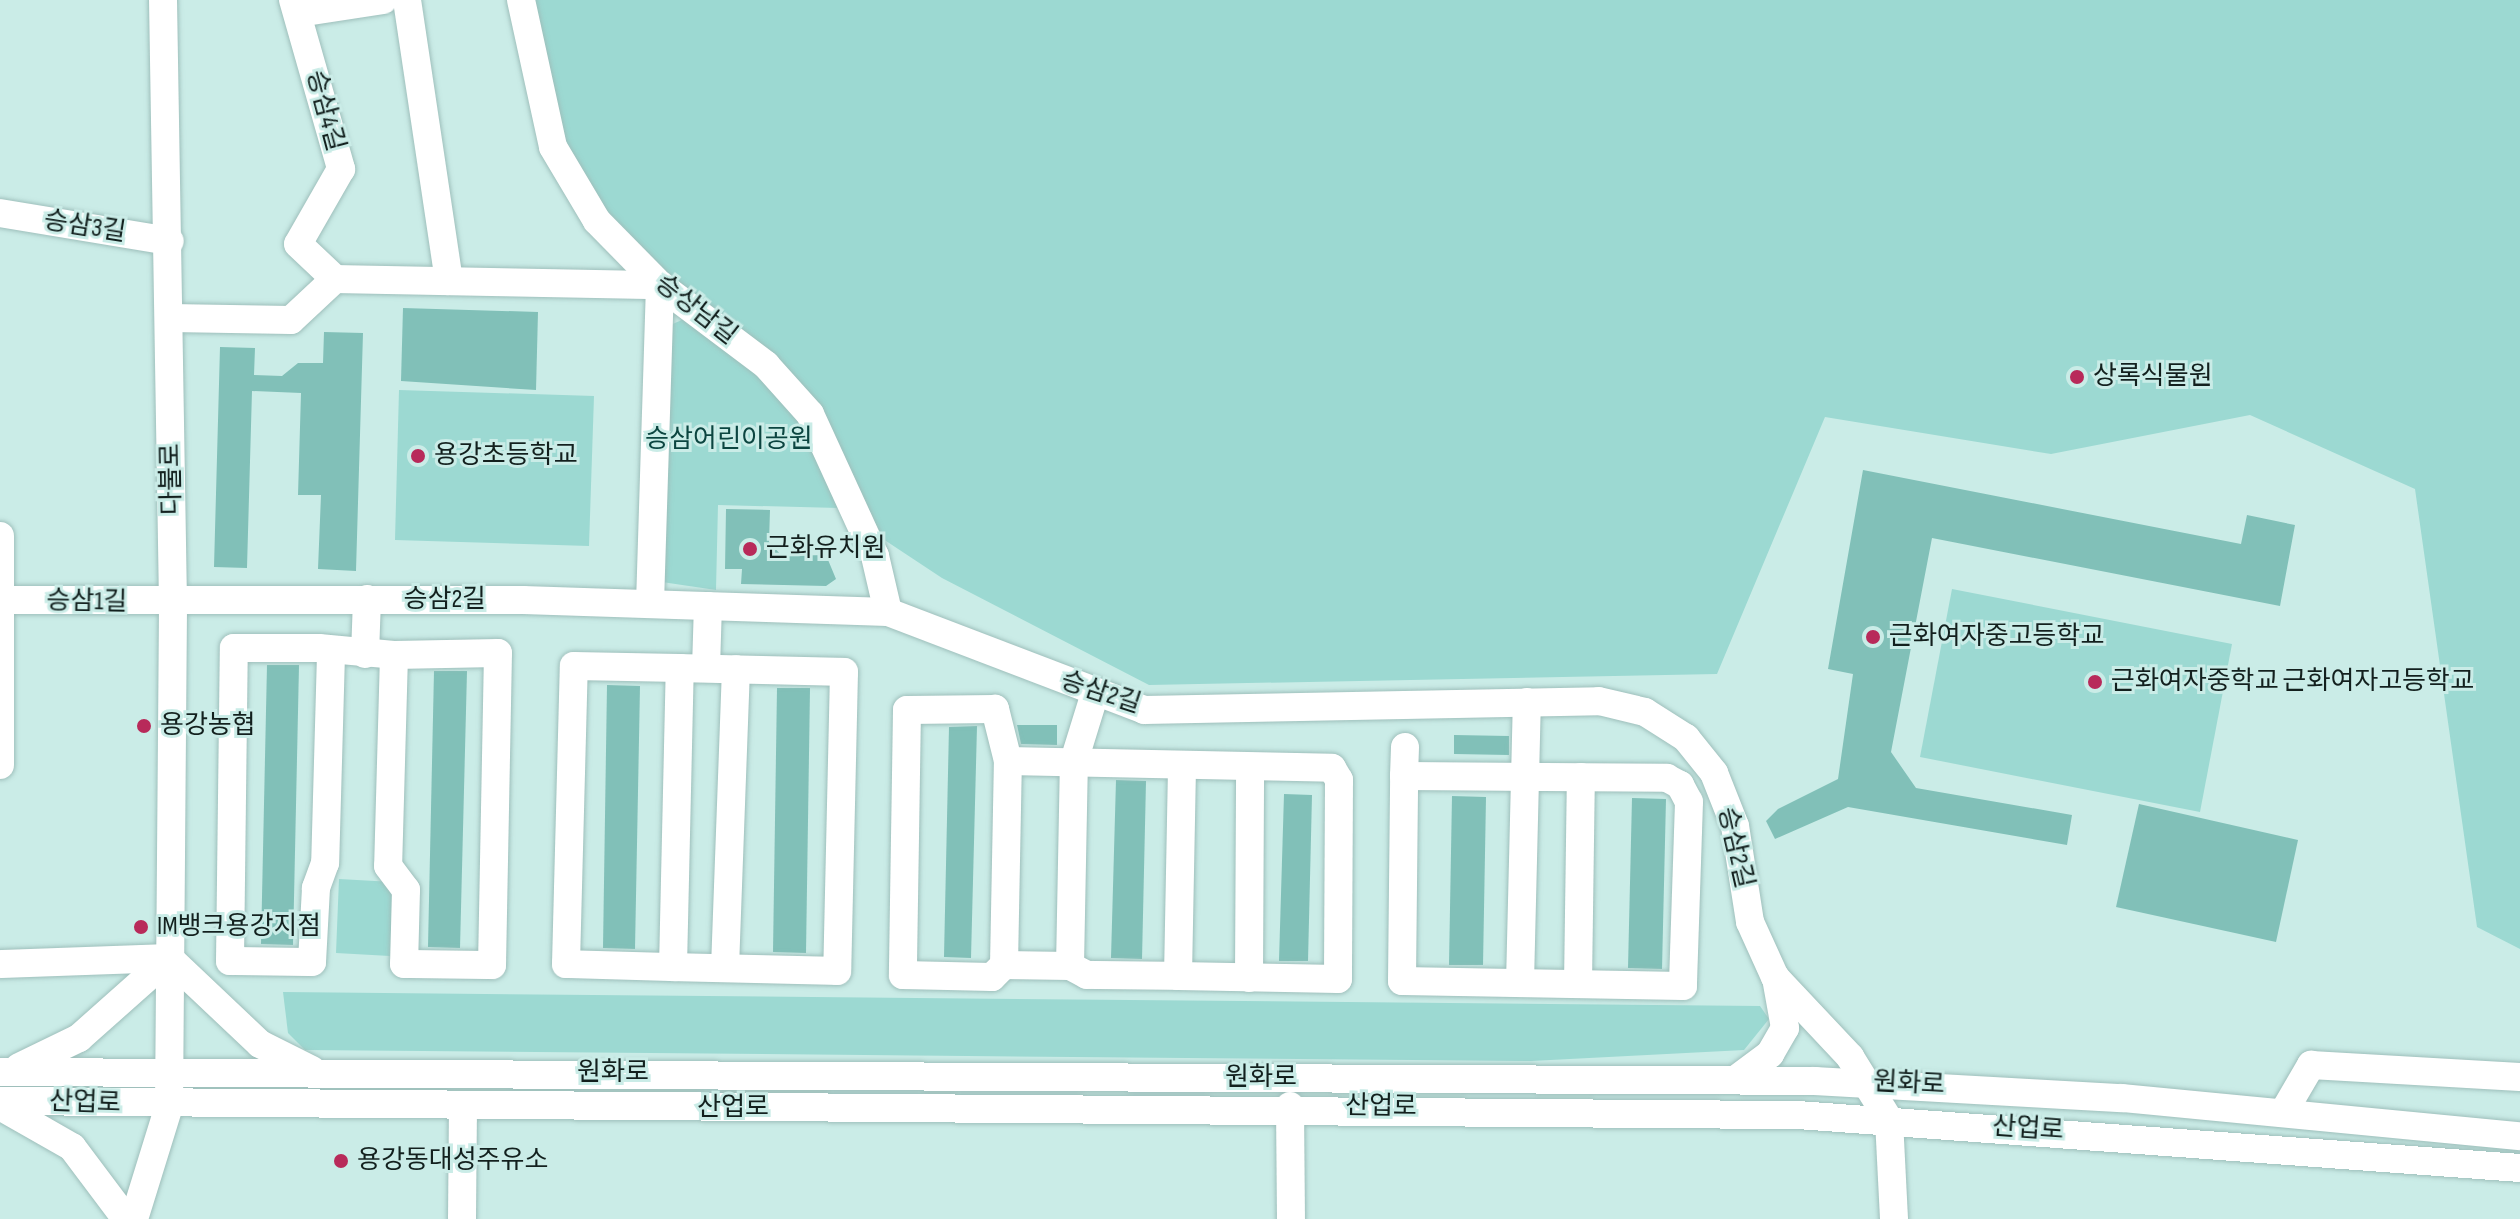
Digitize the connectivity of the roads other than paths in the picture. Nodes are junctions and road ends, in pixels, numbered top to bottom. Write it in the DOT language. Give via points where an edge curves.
graph roads {
  1 [pos="163,0"];
  2 [pos="383,0"];
  3 [pos="407,0"];
  4 [pos="521,0"];
  5 [pos="296,6"];
  6 [pos="0,213"];
  7 [pos="170,241"];
  8 [pos="335,279"];
  9 [pos="449,281"];
  10 [pos="660,285"];
  11 [pos="170,318"];
  12 [pos="0,536"];
  13 [pos="367,599"];
  14 [pos="1,600"];
  15 [pos="173,603"];
  16 [pos="650,603"];
  17 [pos="708,606"];
  18 [pos="888,612"];
  19 [pos="331,654"];
  20 [pos="365,654"];
  21 [pos="394,655"];
  22 [pos="693,668"];
  23 [pos="736,669"];
  24 [pos="1095,693"];
  25 [pos="1527,702"];
  26 [pos="1405,747"];
  27 [pos="1008,761"];
  28 [pos="1074,761"];
  29 [pos="0,765"];
  30 [pos="1182,767"];
  31 [pos="1250,768"];
  32 [pos="1404,776"];
  33 [pos="1525,777"];
  34 [pos="1581,777"];
  35 [pos="169,958"];
  36 [pos="0,964"];
  37 [pos="1004,965"];
  38 [pos="1070,966"];
  39 [pos="673,967"];
  40 [pos="725,968"];
  41 [pos="1178,976"];
  42 [pos="1775,977"];
  43 [pos="1249,978"];
  44 [pos="1520,983"];
  45 [pos="1578,984"];
  46 [pos="2,1072"];
  47 [pos="320,1073"];
  48 [pos="169,1074"];
  49 [pos="2518,1078"];
  50 [pos="1735,1080"];
  51 [pos="1866,1082"];
  52 [pos="0,1103"];
  53 [pos="169,1106"];
  54 [pos="1290,1106"];
  55 [pos="463,1110"];
  56 [pos="2283,1113"];
  57 [pos="1889,1120"];
  58 [pos="2520,1136"];
  59 [pos="2520,1168"];
  60 [pos="126,1219"];
  61 [pos="134,1219"];
  62 [pos="462,1219"];
  63 [pos="1291,1219"];
  64 [pos="1894,1219"];
  1 -- 7 [label="street, 다불로"];
  2 -- 5 [label="street, 승삼4길"];
  3 -- 9 [label="street"];
  4 -- 10 [label="street, 승상남길" via="553,147 597,221"];
  5 -- 8 [label="street, 승삼4길" via="341,169 298,244"];
  6 -- 7 [label="street, 승삼3길"];
  7 -- 11 [label="street, 다불로"];
  8 -- 9 [label="street"];
  8 -- 11 [label="street" via="291,320"];
  9 -- 10 [label="street"];
  10 -- 16 [label="street"];
  10 -- 18 [label="street, 승상남길" via="766,365 810,414 875,556"];
  11 -- 15 [label="street, 다불로"];
  12 -- 14 [label="street"];
  13 -- 15 [label="street, 승삼2길"];
  13 -- 16 [label="street, 승삼2길"];
  13 -- 20 [label="street"];
  14 -- 15 [label="street, 승삼1길"];
  14 -- 29 [label="street"];
  15 -- 35 [label="street, 다불로"];
  16 -- 17 [label="street, 승삼2길"];
  17 -- 18 [label="street, 승삼2길"];
  17 -- 22 [label="street"];
  18 -- 24 [label="street, 승삼2길"];
  19 -- 19 [label="street" via="234,648 230,961 312,962 316,888 325,863"];
  19 -- 20 [label="street"];
  20 -- 21 [label="street"];
  21 -- 21 [label="street" via="388,866 406,890 404,964 492,965 498,653"];
  22 -- 23 [label="street"];
  22 -- 39 [label="street"];
  22 -- 39 [label="street" via="574,666 566,964"];
  23 -- 40 [label="street"];
  23 -- 40 [label="street" via="844,672 837,971"];
  24 -- 25 [label="street, 승삼2길" via="1144,710"];
  24 -- 28 [label="street"];
  25 -- 33 [label="street"];
  25 -- 42 [label="street, 승삼2길" via="1599,701 1645,712 1686,738 1714,773 1735,826 1750,922"];
  26 -- 32 [label="street"];
  27 -- 28 [label="street"];
  27 -- 37 [label="street"];
  27 -- 37 [label="street" via="995,709 907,710 903,975 992,977"];
  28 -- 30 [label="street"];
  28 -- 38 [label="street"];
  30 -- 31 [label="street"];
  30 -- 41 [label="street"];
  31 -- 43 [label="street"];
  31 -- 43 [label="street" via="1332,768 1339,780 1338,979"];
  32 -- 33 [label="street"];
  32 -- 44 [label="street" via="1402,981"];
  33 -- 34 [label="street"];
  33 -- 44 [label="street"];
  34 -- 45 [label="street"];
  34 -- 45 [label="street" via="1667,778 1689,802 1683,986"];
  35 -- 36 [label="street"];
  35 -- 46 [label="street" via="79,1038"];
  35 -- 47 [label="street" via="260,1044"];
  35 -- 48 [label="street, 다불로"];
  37 -- 38 [label="street"];
  38 -- 41 [label="street" via="1087,975"];
  39 -- 40 [label="street"];
  41 -- 43 [label="street"];
  42 -- 50 [label="street" via="1785,1028 1770,1054"];
  42 -- 51 [label="street, 승삼2길"];
  44 -- 45 [label="street"];
  46 -- 48 [label="street, 원화로"];
  47 -- 48 [label="street, 원화로"];
  47 -- 50 [label="street, 원화로"];
  48 -- 53 [label="street, 다불로"];
  49 -- 56 [label="street" via="2311,1065"];
  50 -- 51 [label="street, 원화로"];
  51 -- 56 [label="street, 원화로"];
  51 -- 57 [label="street, 승삼2길"];
  52 -- 53 [label="street, 산업로"];
  52 -- 60 [label="street" via="72,1147"];
  53 -- 55 [label="street, 산업로"];
  53 -- 61 [label="street, 다불로"];
  54 -- 55 [label="street, 산업로"];
  54 -- 57 [label="street, 산업로"];
  54 -- 63 [label="street"];
  55 -- 62 [label="street"];
  56 -- 58 [label="street, 원화로"];
  57 -- 59 [label="street, 산업로"];
  57 -- 64 [label="street"];
}
